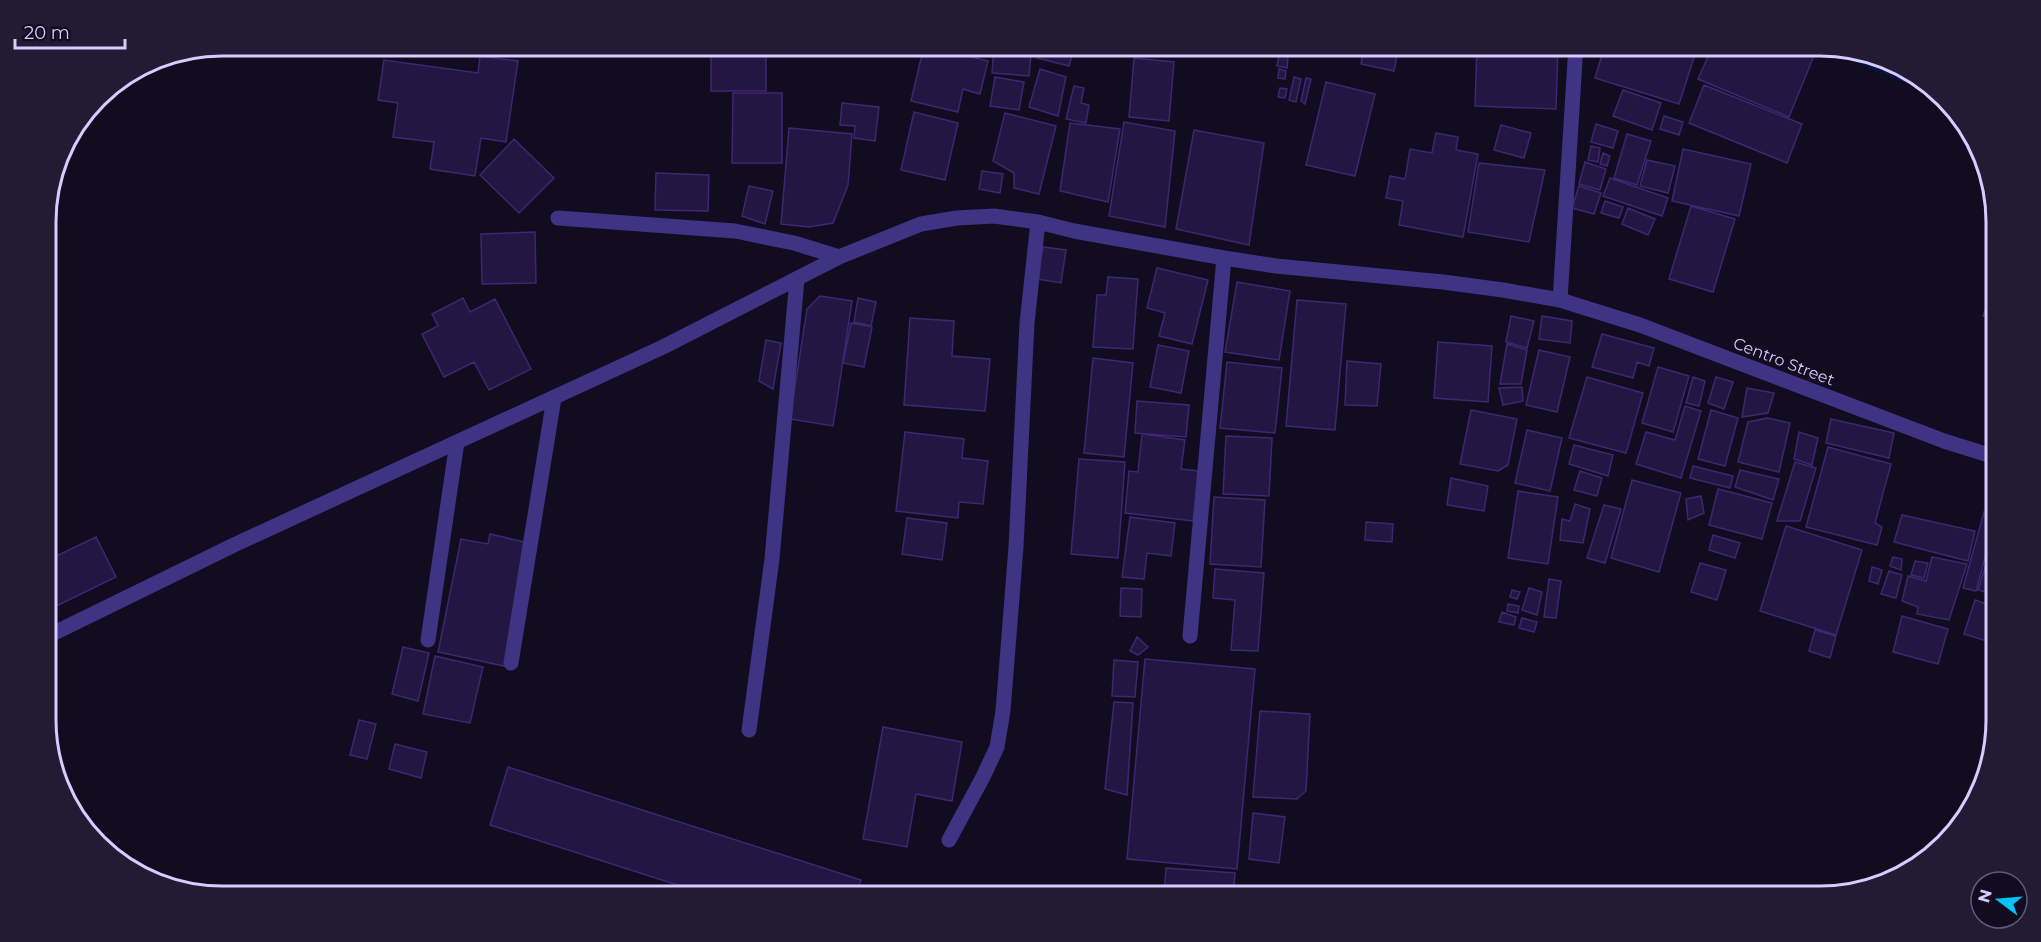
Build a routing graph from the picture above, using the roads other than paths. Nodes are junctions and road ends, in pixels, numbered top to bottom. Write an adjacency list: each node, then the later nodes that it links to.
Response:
1 (1575, 56): 7 (street)
2 (558, 218): 4 (street)
3 (1038, 222): 4 (street, Centro Street); 5 (street, Centro Street); 16 (street)
4 (839, 257): 6 (street, Centro Street)
5 (1224, 258): 7 (street, Centro Street); 12 (street)
6 (797, 279): 8 (street, Centro Street); 15 (street)
7 (1560, 300): 10 (street, Centro Street)
8 (554, 398): 9 (street, Centro Street); 14 (street)
9 (458, 442): 11 (street, Centro Street); 13 (street)
10 (1986, 454)
11 (56, 632)
12 (1190, 636)
13 (428, 640)
14 (511, 663)
15 (749, 730)
16 (949, 840)

